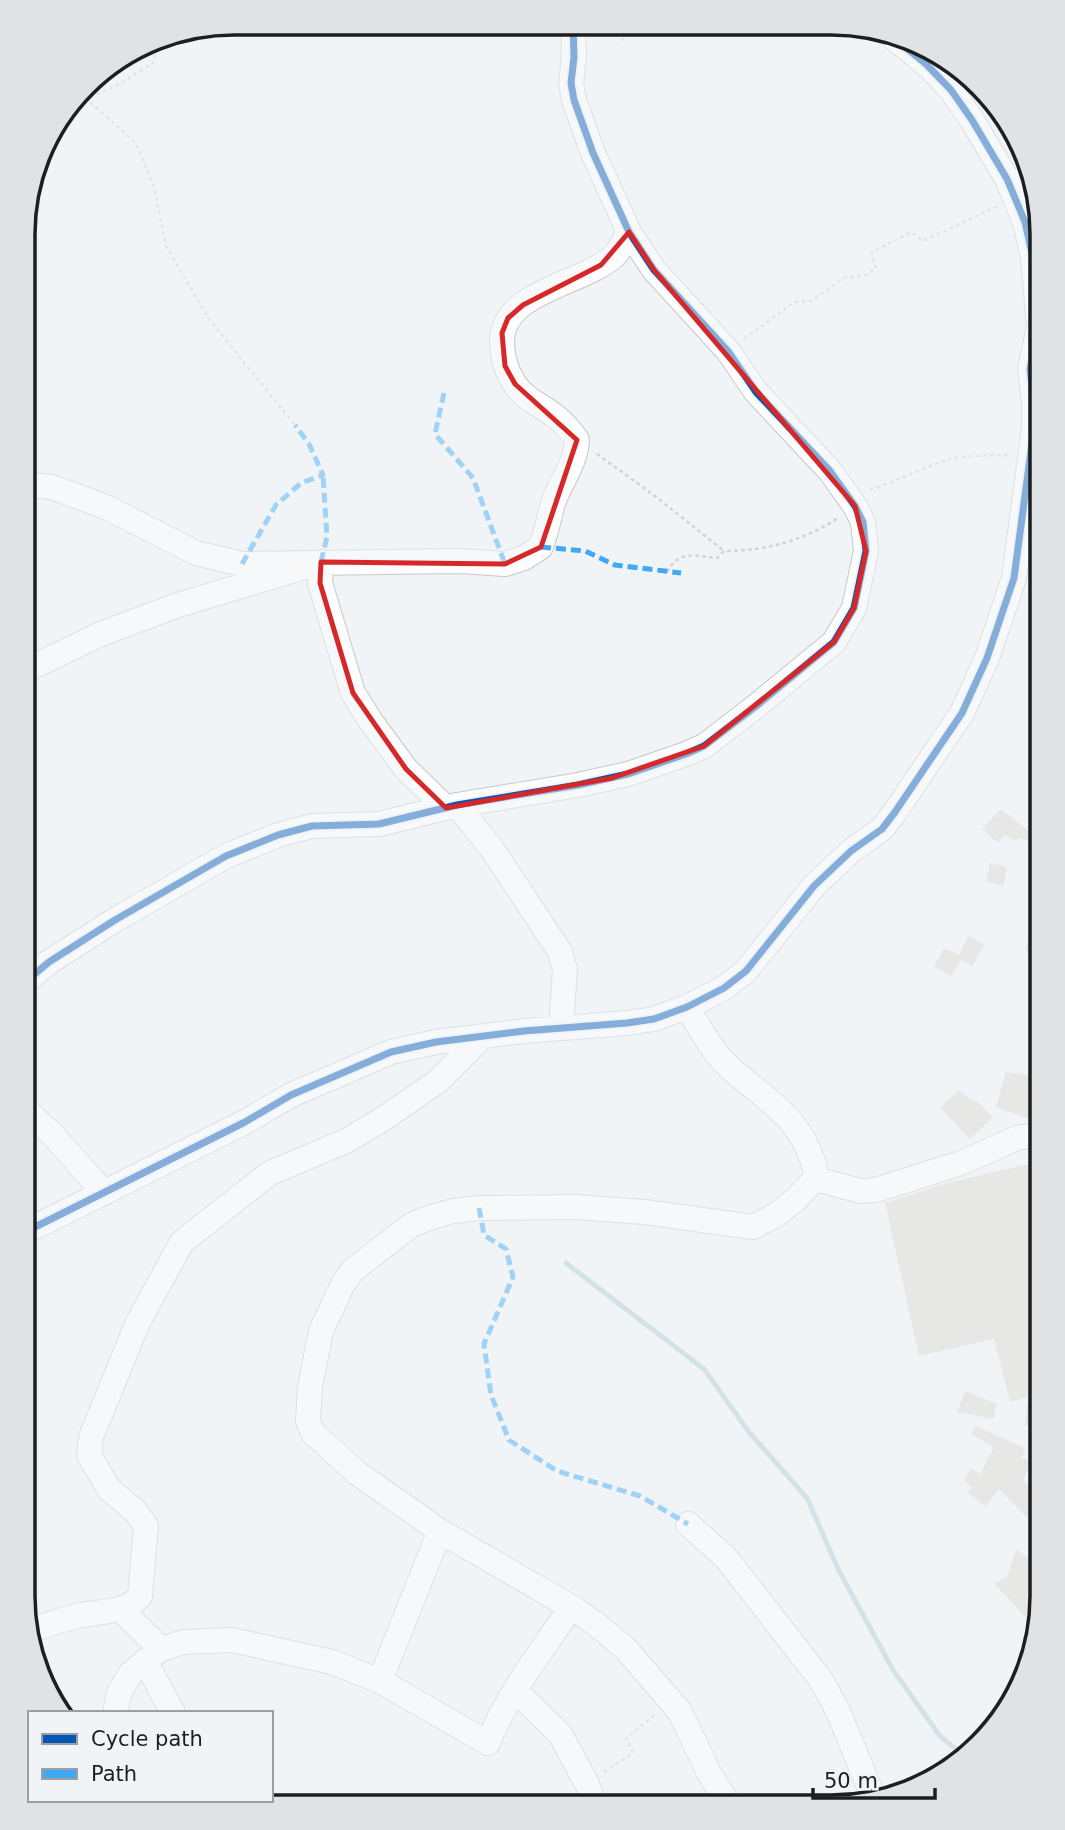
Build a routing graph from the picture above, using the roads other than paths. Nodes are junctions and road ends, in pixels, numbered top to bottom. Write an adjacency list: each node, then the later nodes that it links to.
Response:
1 (573, 35): 4 (street)
2 (910, 51): 3 (street)
3 (1019, 187): 5 (street)
4 (629, 232): 8 (street); 10 (street)
5 (1030, 243)
6 (1030, 456): 12 (street)
7 (35, 485): 8 (street)
8 (321, 562): 9 (street); 10 (street)
9 (35, 666)
10 (451, 806): 11 (street); 13 (street)
11 (35, 973)
12 (687, 1007): 13 (street); 17 (street)
13 (561, 1027): 14 (street)
14 (481, 1038): 18 (street); 23 (street)
15 (35, 1118): 18 (street)
16 (1030, 1136): 17 (street)
17 (815, 1179): 21 (street)
18 (104, 1193): 19 (street)
19 (35, 1227)
20 (688, 1524): 30 (street)
21 (440, 1531): 22 (street); 26 (street)
22 (571, 1607): 27 (street); 32 (street)
23 (120, 1609): 24 (street); 25 (street)
24 (38, 1628)
25 (153, 1655): 26 (street); 28 (street); 29 (street)
26 (380, 1681): 27 (street)
27 (515, 1690): 31 (street)
28 (115, 1711)
29 (172, 1711)
30 (871, 1791)
31 (592, 1795)
32 (723, 1795)

